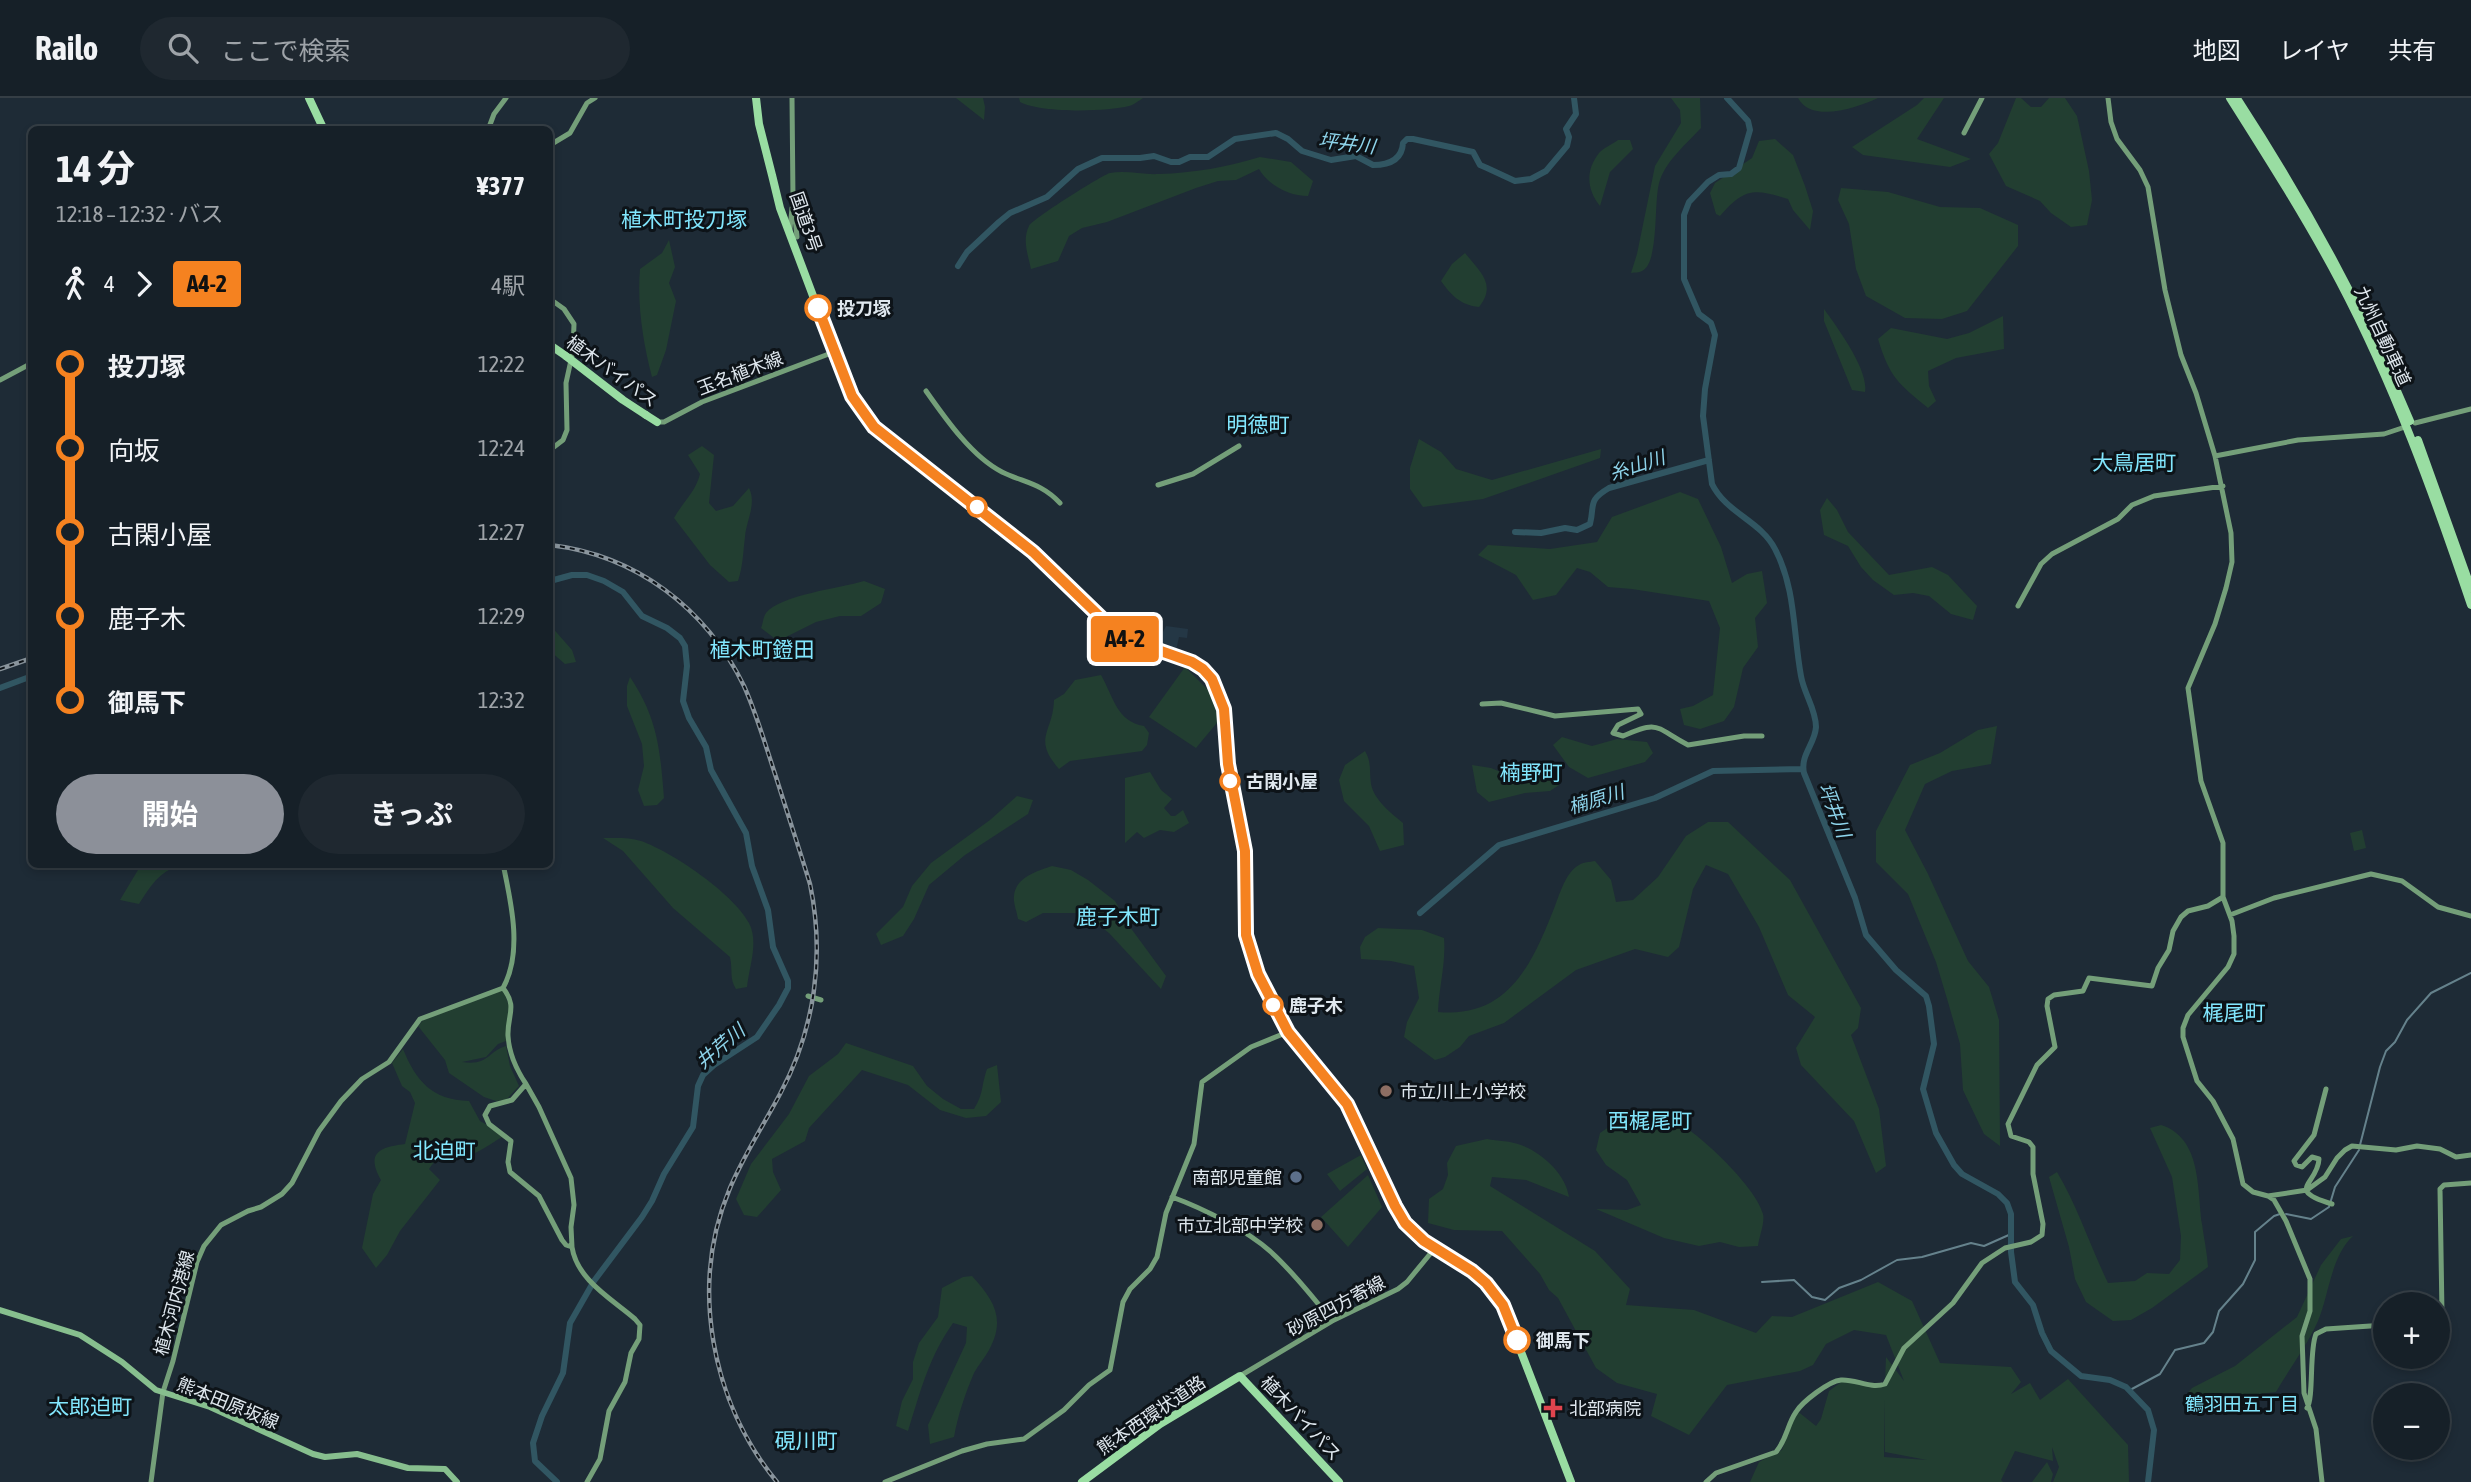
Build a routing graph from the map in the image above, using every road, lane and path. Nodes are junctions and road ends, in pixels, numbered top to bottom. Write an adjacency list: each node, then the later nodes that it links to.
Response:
1 (309, 98): 10 (highway)
2 (506, 98): 11 (street)
3 (595, 98): 13 (street)
4 (756, 98): 14 (highway, 国道3号)
5 (792, 98): 15 (street)
6 (1982, 98): 12 (street)
7 (2108, 98): 30 (street)
8 (2230, 98): 35 (highway, 九州自動車道)
9 (2236, 98): 34 (highway, 九州自動車道)
10 (322, 126)
11 (490, 126)
12 (1964, 133)
13 (553, 143)
14 (772, 175): 16 (highway, 国道3号); 17 (highway, 国道3号)
15 (793, 199): 16 (street); 17 (street)
16 (790, 221): 17 (highway, 国道3号)
17 (794, 235): 20 (highway, 国道3号)
18 (553, 301): 29 (street)
19 (553, 347): 25 (highway, 植木バイパス, bridge)
20 (834, 352): 25 (street, 玉名植木線); 46 (highway, 国道3号)
21 (28, 365): 22 (street)
22 (0, 380)
23 (926, 391): 33 (street)
24 (2471, 410): 26 (street)
25 (657, 422)
26 (2415, 423)
27 (2402, 428): 30 (street)
28 (1239, 446): 31 (street)
29 (553, 448)
30 (2216, 456): 32 (street)
31 (1158, 485)
32 (2222, 486): 36 (street); 40 (street)
33 (1060, 503)
34 (2471, 587)
35 (2471, 605)
36 (2018, 606)
37 (1482, 704): 38 (street)
38 (1762, 736)
39 (504, 868): 43 (street)
40 (2223, 897): 41 (street); 71 (street)
41 (2230, 915): 42 (street); 52 (street)
42 (2471, 916)
43 (503, 988): 47 (street); 62 (street, 植木河内港線)
44 (808, 996): 45 (street)
45 (821, 1000)
46 (1288, 1032): 53 (street); 56 (highway, 国道3号)
47 (526, 1084): 55 (street); 55 (street)
48 (2326, 1089): 51 (street)
49 (2471, 1155): 51 (street)
50 (2471, 1183): 57 (street)
51 (2307, 1190): 52 (street); 54 (street)
52 (2268, 1196): 63 (street)
53 (1172, 1197): 59 (street); 67 (street)
54 (2330, 1204)
55 (572, 1247): 66 (street)
56 (1435, 1248): 59 (street, 砂原四方寄線); 70 (highway, 国道3号)
57 (2442, 1292)
58 (0, 1310): 62 (main road, 熊本田原坂線)
59 (1332, 1321): 61 (street, 砂原四方寄線)
60 (2373, 1326): 63 (street)
61 (1240, 1376): 68 (highway, 熊本西環状道路); 69 (highway, 植木バイパス)
62 (163, 1392): 64 (street, 植木河内港線); 65 (main road, 熊本田原坂線)
63 (2307, 1408): 72 (street)
64 (151, 1482)
65 (457, 1482)
66 (587, 1482)
67 (885, 1482)
68 (1082, 1482)
69 (1339, 1482)
70 (1570, 1482)
71 (1706, 1482)
72 (2322, 1482)

